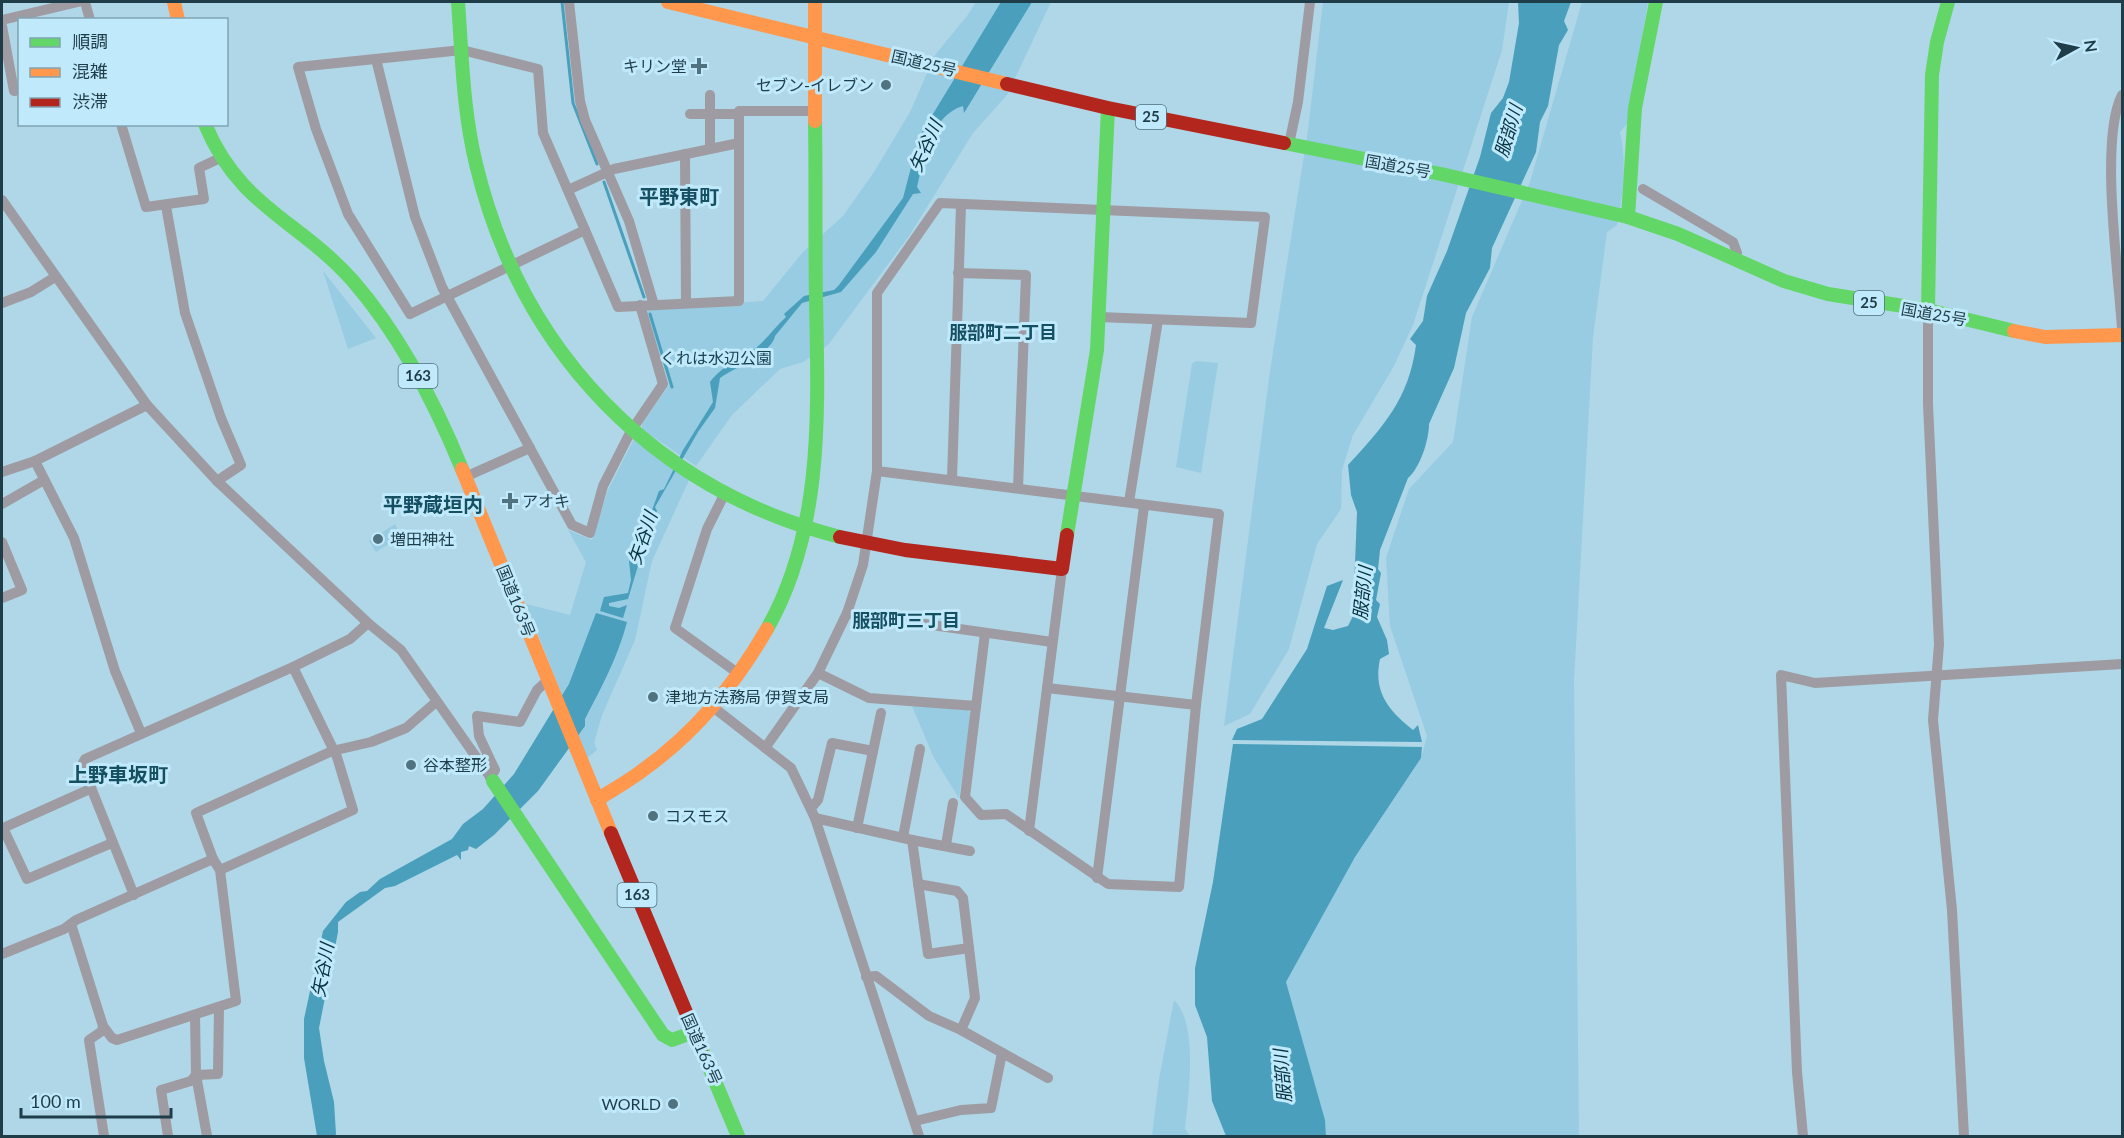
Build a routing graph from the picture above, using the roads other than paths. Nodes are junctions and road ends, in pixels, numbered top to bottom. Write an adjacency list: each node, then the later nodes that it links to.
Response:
1 (78, 2): 13 (street)
2 (85, 2): 11 (street)
3 (174, 2): 12 (main road)
4 (458, 2): 16 (main road)
5 (570, 2): 33 (street)
6 (668, 2): 15 (main road, 国道25号 / 25)
7 (815, 2): 15 (main road)
8 (1310, 2): 29 (street)
9 (1656, 2): 40 (main road)
10 (1948, 2): 51 (main road)
11 (89, 18)
12 (178, 18)
13 (2, 20)
14 (2, 26): 18 (street)
15 (815, 38): 21 (main road, 国道25号 / 25); 22 (main road)
16 (462, 50): 17 (street); 35 (street); 43 (main road)
17 (376, 59): 46 (street); 46 (street)
18 (18, 91)
19 (710, 95): 24 (street)
20 (2122, 95): 54 (street)
21 (1108, 108): 29 (main road, 国道25号 / 25); 39 (main road)
22 (815, 111): 25 (street); 72 (main road)
23 (690, 114): 24 (street)
24 (710, 114): 25 (street); 30 (street)
25 (739, 114): 28 (street)
26 (122, 126): 38 (street)
27 (206, 126): 32 (main road, 国道163号 / 163)
28 (739, 143): 30 (street); 48 (street)
29 (1292, 145): 40 (main road, 国道25号 / 25)
30 (710, 149): 31 (street)
31 (685, 154): 33 (street); 48 (street)
32 (218, 159): 38 (street); 62 (main road, 国道163号 / 163)
33 (607, 171): 35 (street); 50 (street)
34 (1643, 189): 42 (street)
35 (568, 190): 41 (street)
36 (2, 200): 45 (street)
37 (961, 205): 39 (street); 44 (street); 60 (street)
38 (166, 206): 65 (street)
39 (1102, 210): 52 (main road); 53 (street)
40 (1628, 217): 42 (main road, 国道25号 / 25)
41 (585, 230): 43 (street); 49 (street)
42 (1735, 260): 51 (main road, 国道25号 / 25)
43 (509, 267): 46 (street); 57 (main road)
44 (958, 273): 63 (street); 66 (street)
45 (55, 277): 47 (street); 56 (street)
46 (447, 296): 58 (street)
47 (2, 303)
48 (686, 303): 50 (street)
49 (640, 305): 50 (street); 57 (street)
50 (654, 305)
51 (1928, 310): 55 (main road, 国道25号 / 25); 85 (street)
52 (1099, 317): 53 (street); 68 (main road)
53 (1158, 320): 69 (street)
54 (2122, 329)
55 (2122, 334)
56 (147, 405): 59 (street); 65 (street)
57 (634, 434): 58 (street); 67 (main road)
58 (530, 448): 62 (street)
59 (35, 461): 61 (street); 64 (street)
60 (877, 471): 63 (street); 74 (street)
61 (2, 472)
62 (465, 477): 86 (main road, 国道163号 / 163)
63 (951, 479): 66 (street)
64 (44, 480): 70 (street); 94 (street)
65 (217, 481): 78 (street)
66 (1018, 488): 68 (street)
67 (724, 495): 72 (main road); 84 (street)
68 (1073, 497): 69 (street); 75 (main road)
69 (1129, 502): 71 (street)
70 (2, 504)
71 (1144, 506): 88 (street); 90 (street)
72 (805, 528): 74 (main road); 84 (main road)
73 (2, 542): 76 (street)
74 (867, 543): 75 (main road); 77 (street)
75 (1062, 569): 80 (street)
76 (2, 598)
77 (847, 613): 79 (street); 83 (street)
78 (368, 623): 82 (street); 89 (street)
79 (985, 633): 80 (street); 91 (street)
80 (1052, 642): 87 (street)
81 (2122, 664): 85 (street)
82 (293, 667): 94 (street); 97 (street)
83 (818, 673): 91 (street); 95 (street)
84 (739, 674): 92 (main road)
85 (1935, 675): 133 (street); 134 (street)
86 (549, 682): 99 (street); 101 (main road, 国道163号 / 163)
87 (1047, 687): 88 (street); 105 (street)
88 (1120, 698): 90 (street); 112 (street)
89 (436, 702): 97 (street); 99 (street)
90 (1196, 705): 112 (street)
91 (976, 706): 105 (street)
92 (713, 707): 95 (street); 101 (main road)
93 (881, 714): 98 (street)
94 (141, 733): 100 (street)
95 (765, 748): 103 (street)
96 (920, 748): 106 (street)
97 (332, 751): 110 (street); 111 (street)
98 (873, 752): 103 (street); 104 (street)
99 (492, 780): 123 (main road)
100 (90, 789): 107 (street); 107 (street)
101 (597, 800): 123 (main road, 国道163号 / 163)
102 (953, 803): 108 (street)
103 (813, 813): 104 (street); 118 (street)
104 (857, 828): 106 (street)
105 (1029, 831): 112 (street)
106 (908, 838): 108 (street); 113 (street)
107 (112, 843): 114 (street)
108 (946, 845): 109 (street)
109 (970, 851)
110 (213, 859): 111 (street); 114 (street)
111 (220, 870): 119 (street)
112 (1097, 878)
113 (918, 884): 116 (street); 116 (street)
114 (134, 895): 115 (street)
115 (70, 924): 117 (street); 121 (street)
116 (969, 948): 122 (street)
117 (2, 954)
118 (866, 977): 122 (street); 127 (street)
119 (219, 1007): 120 (street); 125 (street)
120 (195, 1015): 121 (street); 125 (street)
121 (104, 1026): 128 (street)
122 (961, 1030): 124 (street)
123 (694, 1032): 131 (main road, 国道163号 / 163)
124 (1002, 1053): 126 (street); 127 (street)
125 (196, 1075): 129 (street); 130 (street)
126 (1048, 1078)
127 (915, 1121): 132 (street)
128 (104, 1137)
129 (168, 1137)
130 (207, 1137)
131 (738, 1137)
132 (919, 1137)
133 (1803, 1137)
134 (1964, 1137)

